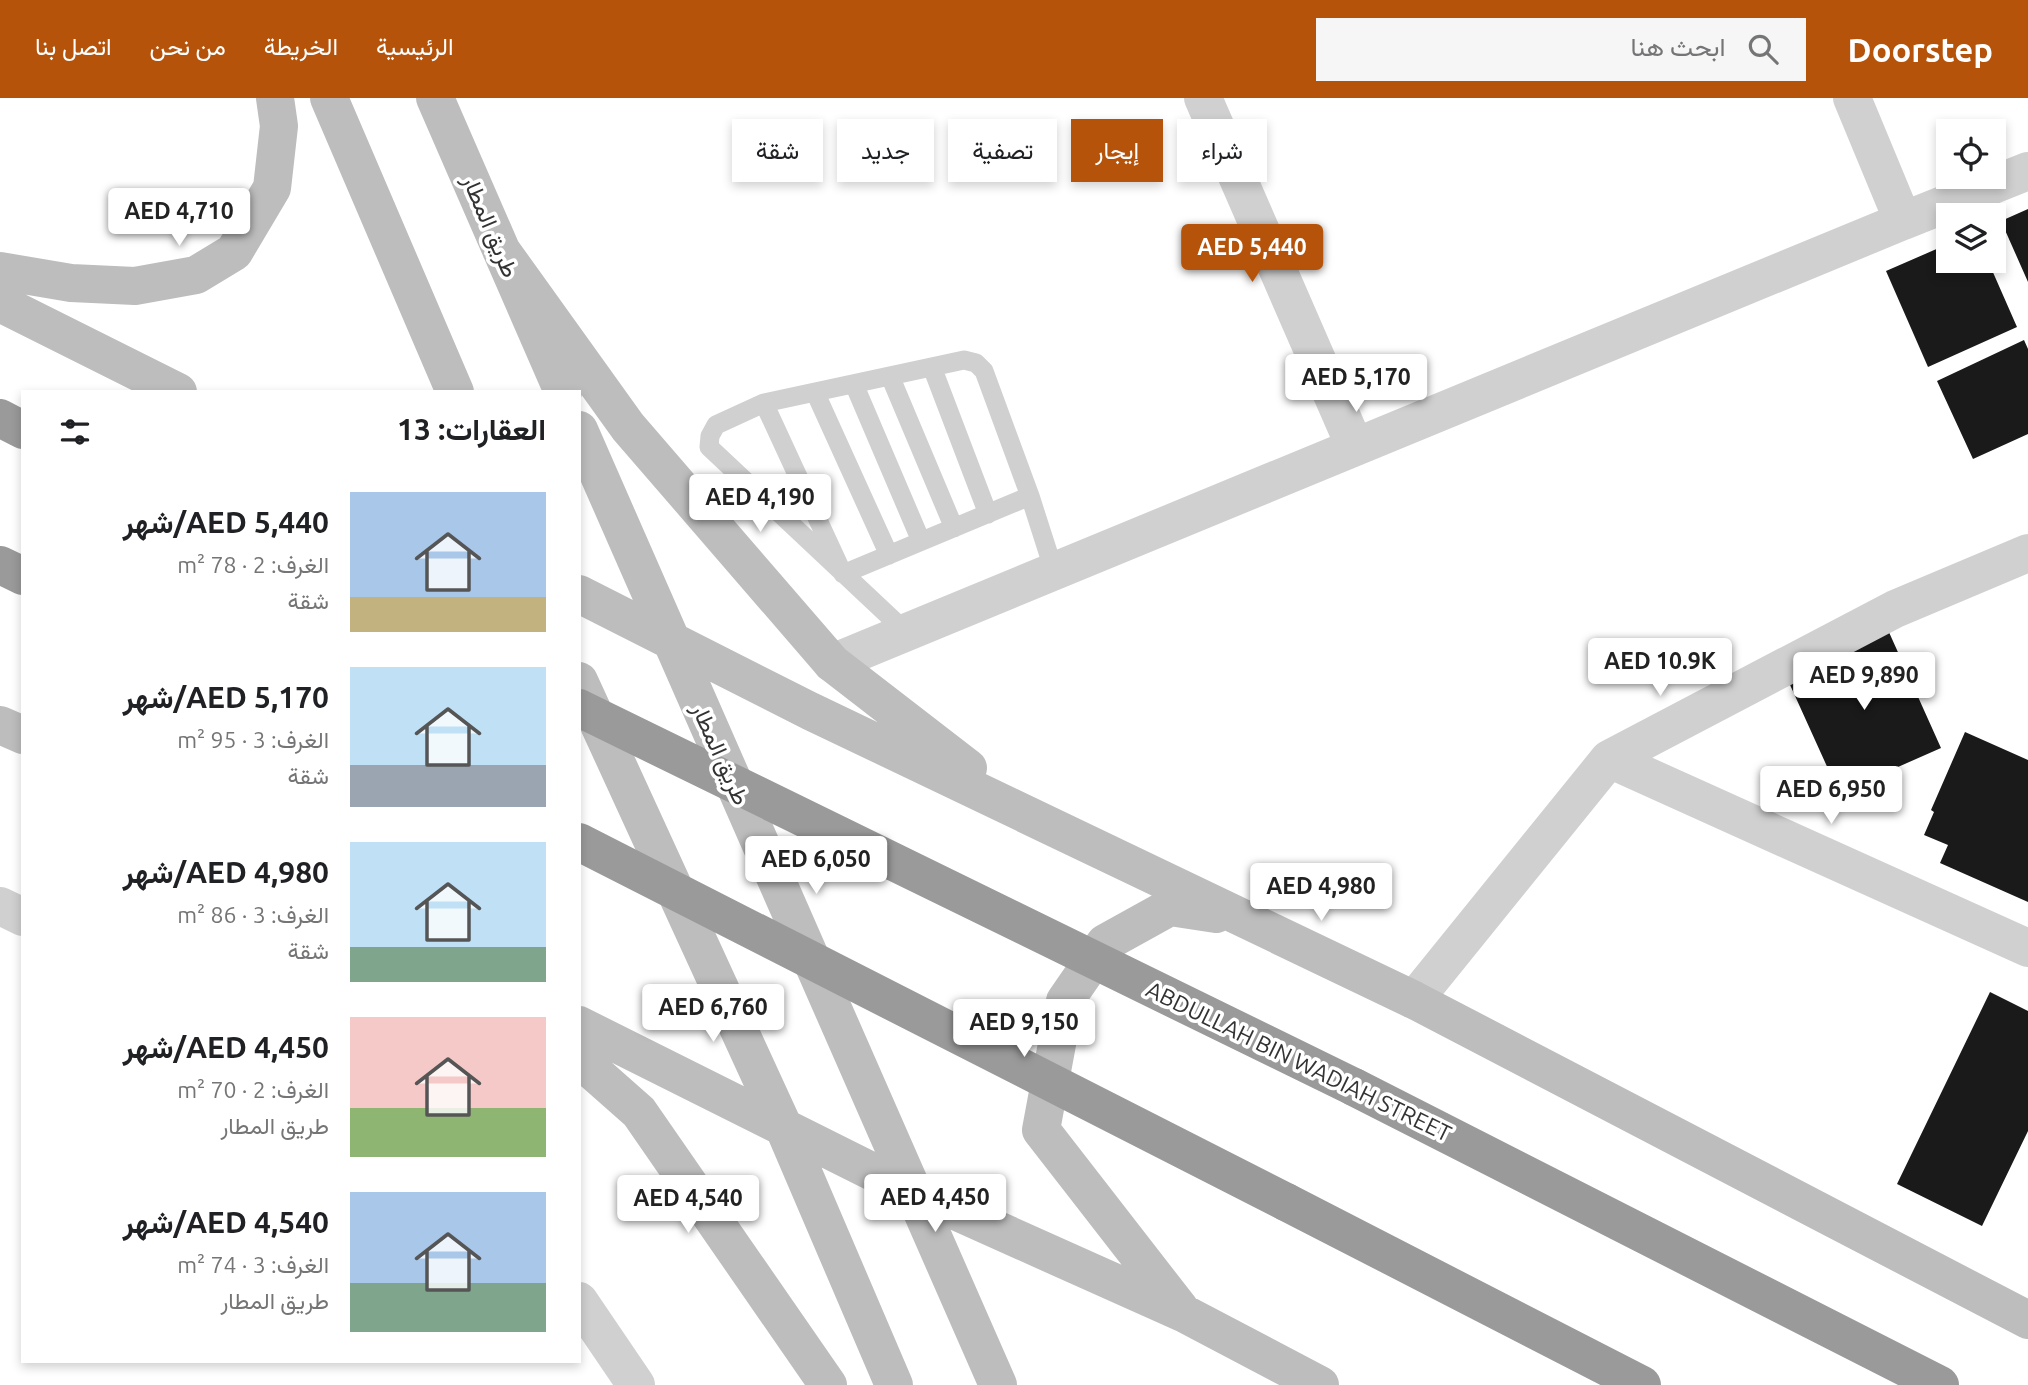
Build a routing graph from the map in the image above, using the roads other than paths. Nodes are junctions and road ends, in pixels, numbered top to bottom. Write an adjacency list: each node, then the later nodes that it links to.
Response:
1 (275, 98): 9 (main road)
2 (329, 98): 15 (main road)
3 (435, 98): 8 (main road, طريق المطار)
4 (1203, 98): 22 (street)
5 (1852, 98): 7 (street)
6 (2028, 171): 7 (street)
7 (1903, 221): 22 (street)
8 (501, 250): 16 (main road, طريق المطار); 36 (main road)
9 (0, 271)
10 (0, 303): 14 (main road)
11 (932, 367): 12 (lane); 23 (lane); 24 (lane)
12 (890, 376): 13 (lane); 25 (lane)
13 (854, 384): 17 (lane); 26 (lane)
14 (174, 390)
15 (454, 390)
16 (562, 390)
17 (815, 392): 18 (lane); 28 (lane)
18 (764, 403): 31 (lane); 31 (lane)
19 (0, 418): 20 (highway)
20 (21, 429)
21 (581, 435): 35 (main road, طريق المطار)
22 (1355, 447): 30 (street)
23 (1030, 496): 24 (lane); 30 (lane)
24 (988, 514): 25 (lane)
25 (954, 528): 26 (lane)
26 (921, 541): 28 (lane)
27 (2028, 553): 41 (street)
28 (889, 555): 31 (lane)
29 (0, 565): 32 (highway)
30 (1054, 571): 34 (street)
31 (843, 574): 34 (lane)
32 (21, 575)
33 (581, 595): 35 (main road)
34 (905, 632): 36 (street)
35 (671, 642): 42 (main road); 52 (main road, طريق المطار)
36 (832, 663): 42 (main road)
37 (581, 685): 51 (main road)
38 (581, 709): 62 (highway, ABDULLAH BIN WADIAH STREET, bridge)
39 (0, 725): 40 (main road)
40 (21, 734)
41 (1609, 759): 47 (street); 48 (street)
42 (1025, 813): 46 (main road)
43 (581, 843): 61 (highway, bridge)
44 (0, 906): 45 (street)
45 (21, 916)
46 (1239, 917): 48 (main road); 54 (main road)
47 (2028, 948)
48 (1414, 999): 55 (main road)
49 (581, 1027): 51 (main road)
50 (581, 1061): 57 (main road)
51 (784, 1128): 52 (main road); 58 (main road)
52 (915, 1193): 54 (main road); 59 (main road, طريق المطار)
53 (581, 1304): 56 (street)
54 (1185, 1314): 60 (main road)
55 (2028, 1320)
56 (636, 1385)
57 (828, 1385)
58 (894, 1385)
59 (998, 1385)
60 (1320, 1385)
61 (1642, 1385)
62 (1940, 1385)

